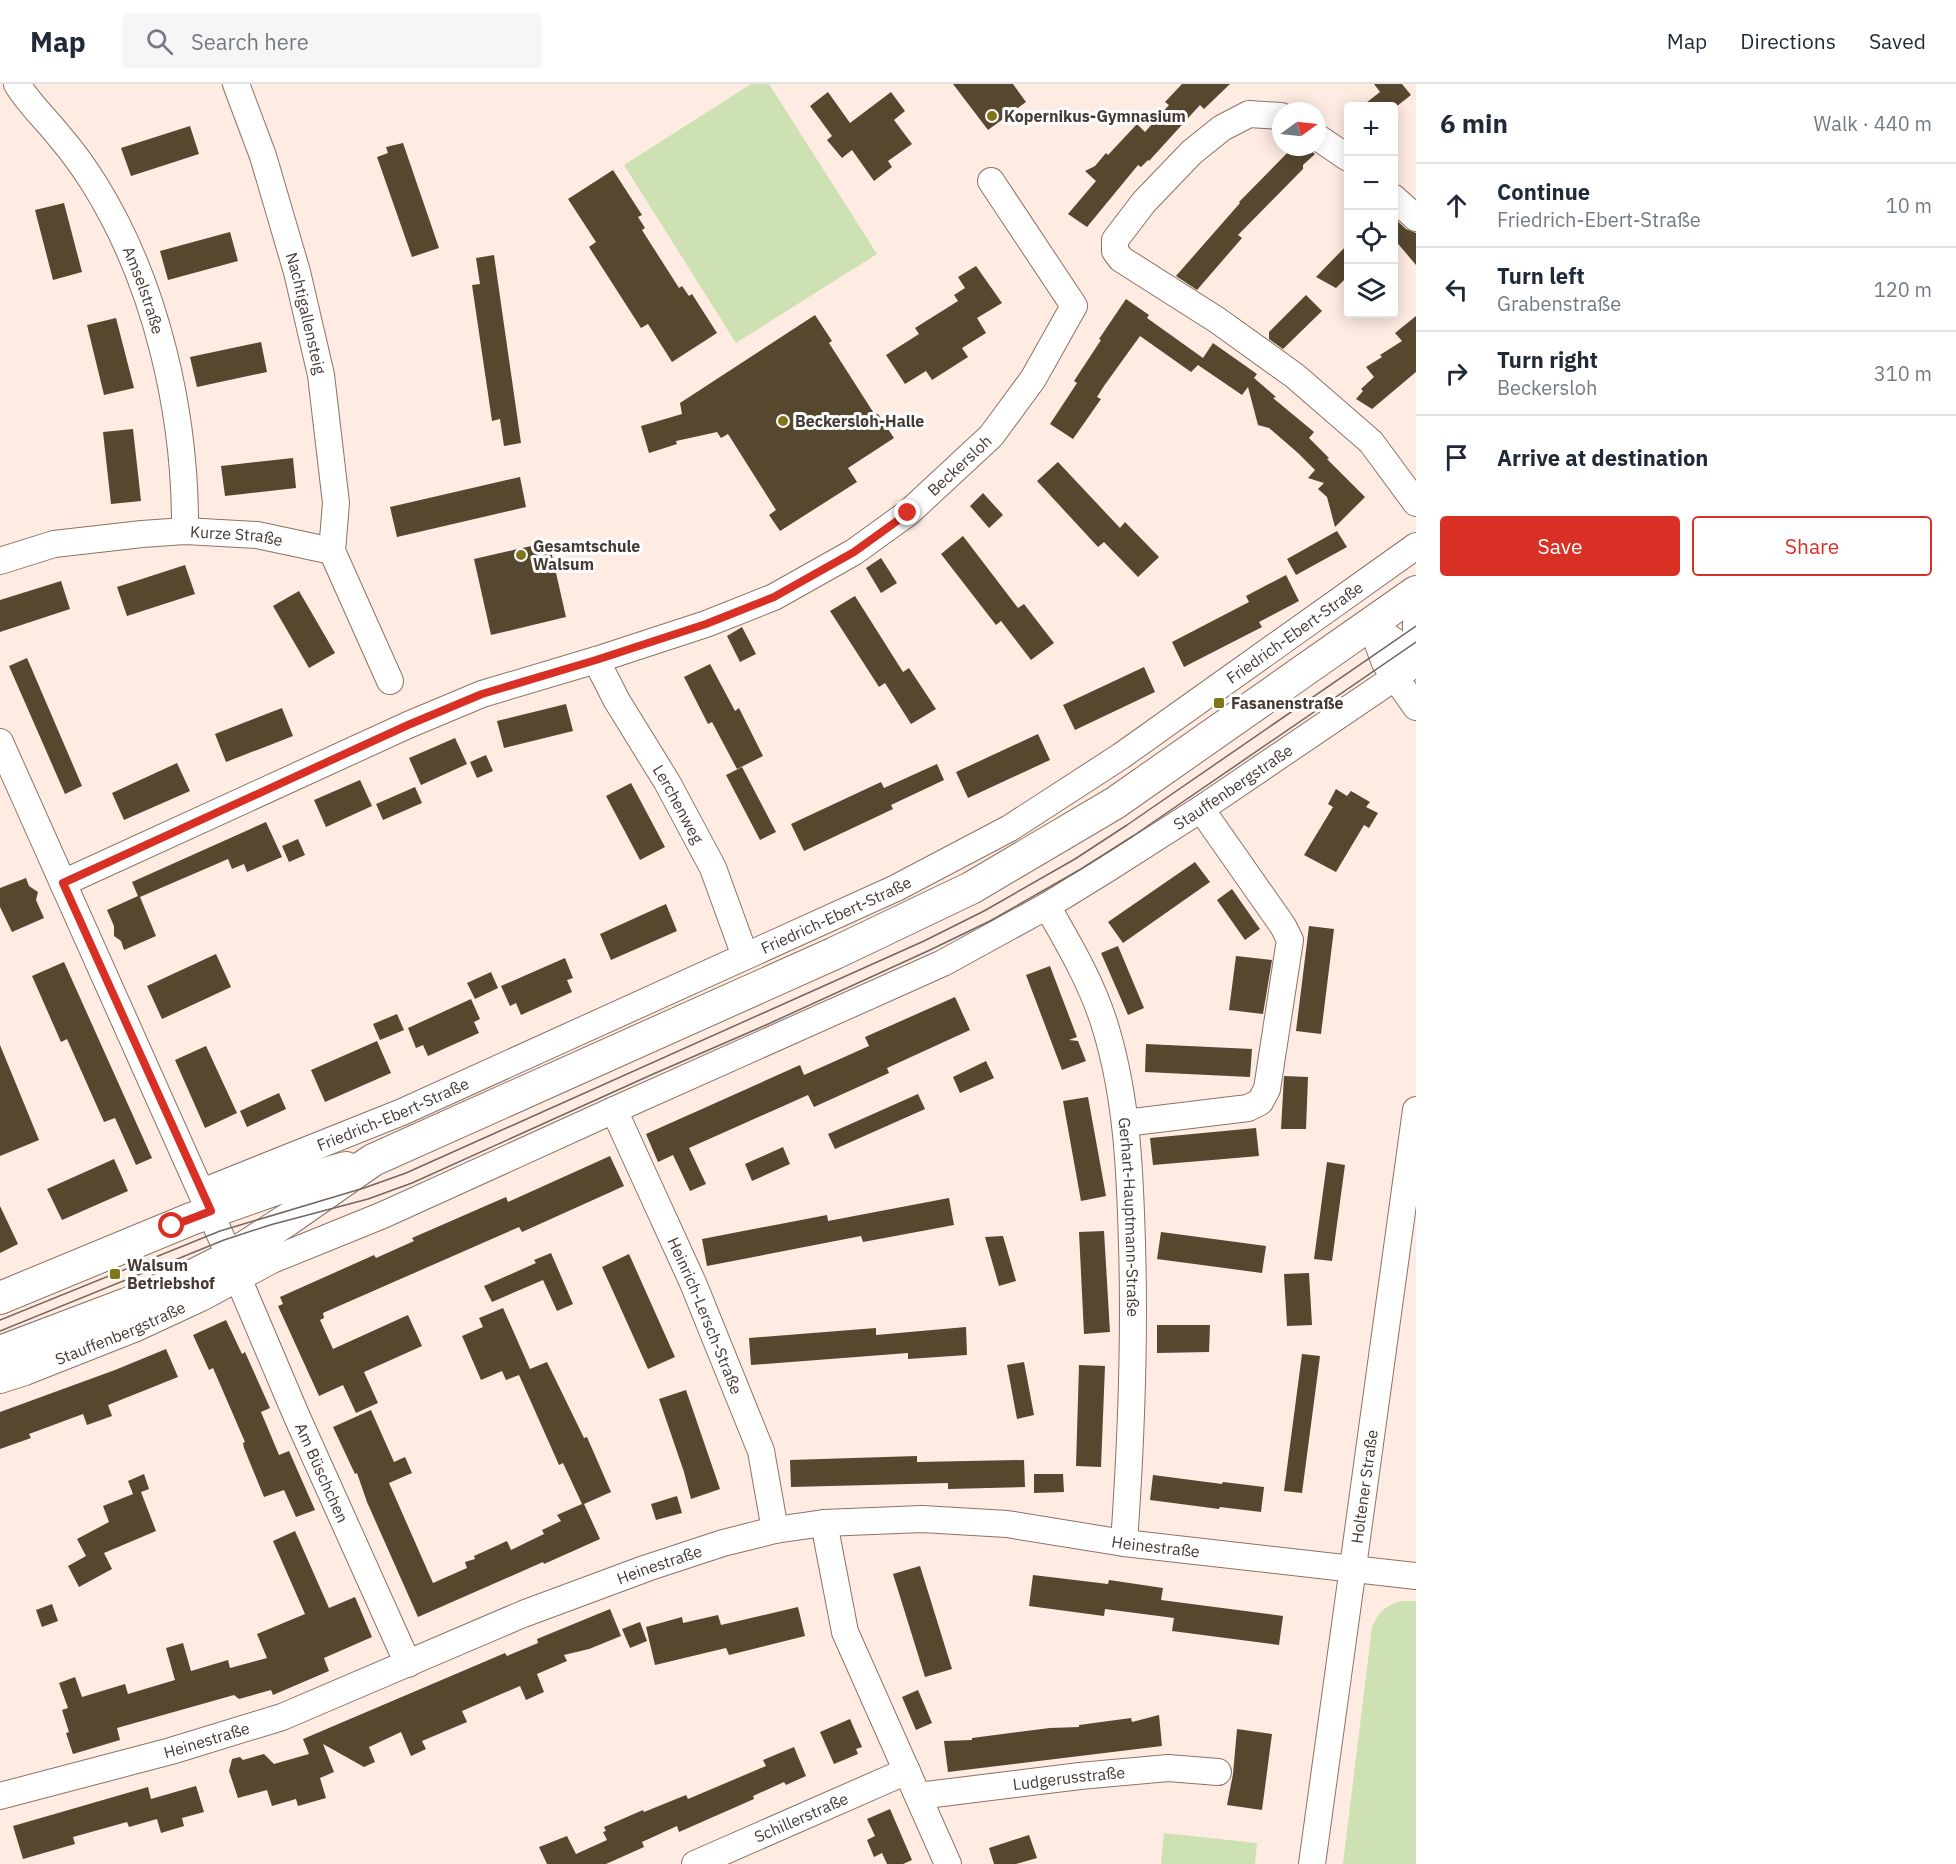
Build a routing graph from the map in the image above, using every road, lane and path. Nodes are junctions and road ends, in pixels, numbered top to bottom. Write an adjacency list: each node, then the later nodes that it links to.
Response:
1 (17, 84): 10 (street, Amselstraße)
2 (236, 84): 12 (street, Nachtigallensteig)
3 (1272, 115): 9 (street)
4 (1326, 143): 5 (street)
5 (1344, 156)
6 (991, 181): 19 (street, Beckersloh)
7 (1398, 202): 8 (street)
8 (1416, 218)
9 (1416, 503)
10 (185, 531): 12 (street, Kurze Straße); 13 (street, Kurze Straße)
11 (1416, 546): 27 (street, Friedrich-Ebert-Straße)
12 (332, 551): 21 (street)
13 (0, 561)
14 (1416, 592): 16 (main road, Friedrich-Ebert-Straße)
15 (1416, 623): 18 (street)
16 (1371, 624): 17 (main road, Friedrich-Ebert-Straße); 20 (street)
17 (1344, 643): 20 (street); 31 (main road, Friedrich-Ebert-Straße)
18 (1416, 652)
19 (596, 660): 25 (street, Beckersloh); 27 (street, Lerchenweg)
20 (1403, 666): 22 (street); 24 (street, Stauffenbergstraße)
21 (390, 681)
22 (1416, 707)
23 (0, 742): 25 (street, Am Büschchen)
24 (1201, 809): 26 (street, Stauffenbergstraße); 30 (street)
25 (63, 883): 32 (street, Am Büschchen)
26 (1047, 906): 28 (street, Stauffenbergstraße); 30 (street, Gerhart-Hauptmann-Straße)
27 (745, 956): 32 (street, Friedrich-Ebert-Straße)
28 (614, 1110): 33 (street, Stauffenbergstraße); 38 (street, Heinrich-Lersch-Straße)
29 (1416, 1110): 40 (street, Holtener Straße)
30 (1125, 1123): 39 (street, Gerhart-Hauptmann-Straße)
31 (373, 1160): 32 (main road, Friedrich-Ebert-Straße); 33 (main road, Friedrich-Ebert-Straße)
32 (206, 1201): 33 (street, Am Büschchen); 34 (main road, Friedrich-Ebert-Straße)
33 (234, 1268): 35 (main road, Friedrich-Ebert-Straße); 36 (street, Stauffenbergstraße); 42 (street, Am Büschchen)
34 (0, 1298)
35 (0, 1352)
36 (0, 1380)
37 (824, 1523): 38 (street, Heinestraße); 39 (street, Heinestraße); 43 (street)
38 (775, 1530): 42 (street, Heinestraße)
39 (1124, 1543): 40 (street, Heinestraße)
40 (1352, 1568): 41 (street, Heinestraße); 49 (street, Holtener Straße)
41 (1416, 1576)
42 (408, 1664): 45 (street, Heinestraße)
43 (907, 1771): 46 (street); 47 (street, Schillerstraße)
44 (1218, 1772): 46 (street, Ludgerusstraße)
45 (0, 1796)
46 (918, 1796): 48 (street)
47 (695, 1864)
48 (948, 1864)
49 (1312, 1864)

